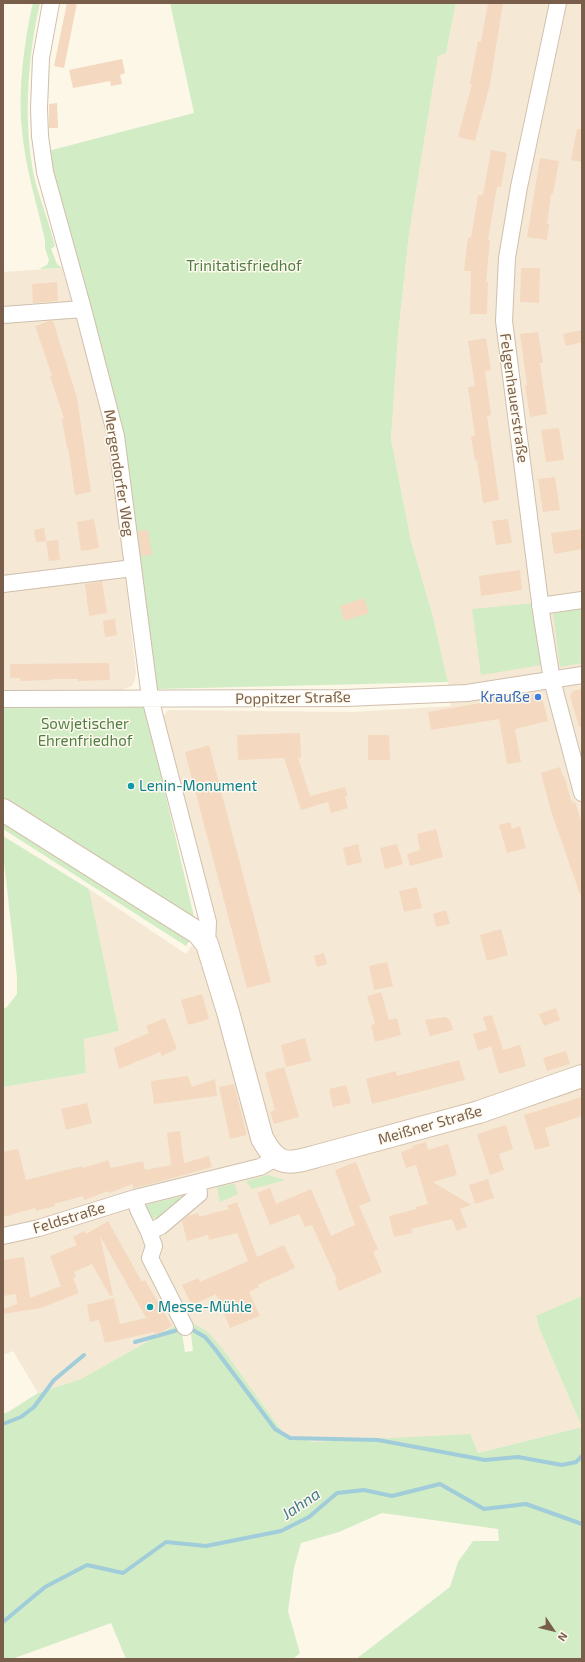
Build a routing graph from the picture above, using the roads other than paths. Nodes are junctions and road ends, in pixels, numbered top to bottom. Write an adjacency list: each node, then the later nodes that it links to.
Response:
1 (51, 3): 3 (street, Mergendorfer Weg)
2 (558, 3): 8 (street, Felgenhauerstraße)
3 (83, 309): 4 (street); 5 (street, Mergendorfer Weg)
4 (3, 316)
5 (133, 568): 6 (street); 11 (street, Mergendorfer Weg)
6 (3, 584)
7 (582, 600): 8 (street)
8 (540, 606): 10 (street, Felgenhauerstraße)
9 (582, 675): 10 (street, Poppitzer Straße)
10 (552, 680): 11 (street, Poppitzer Straße); 13 (street, Felgenhauerstraße)
11 (150, 698): 12 (street, Poppitzer Straße); 15 (street, Mergendorfer Weg)
12 (3, 699)
13 (582, 793)
14 (3, 810): 15 (main road)
15 (208, 944): 17 (main road)
16 (582, 1076): 17 (main road, Meißner Straße)
17 (276, 1158): 18 (street, Feldstraße)
18 (198, 1183): 19 (street, Feldstraße); 20 (street)
19 (135, 1198): 20 (street); 21 (street, Feldstraße)
20 (149, 1232): 22 (street)
21 (3, 1236)
22 (185, 1327)

